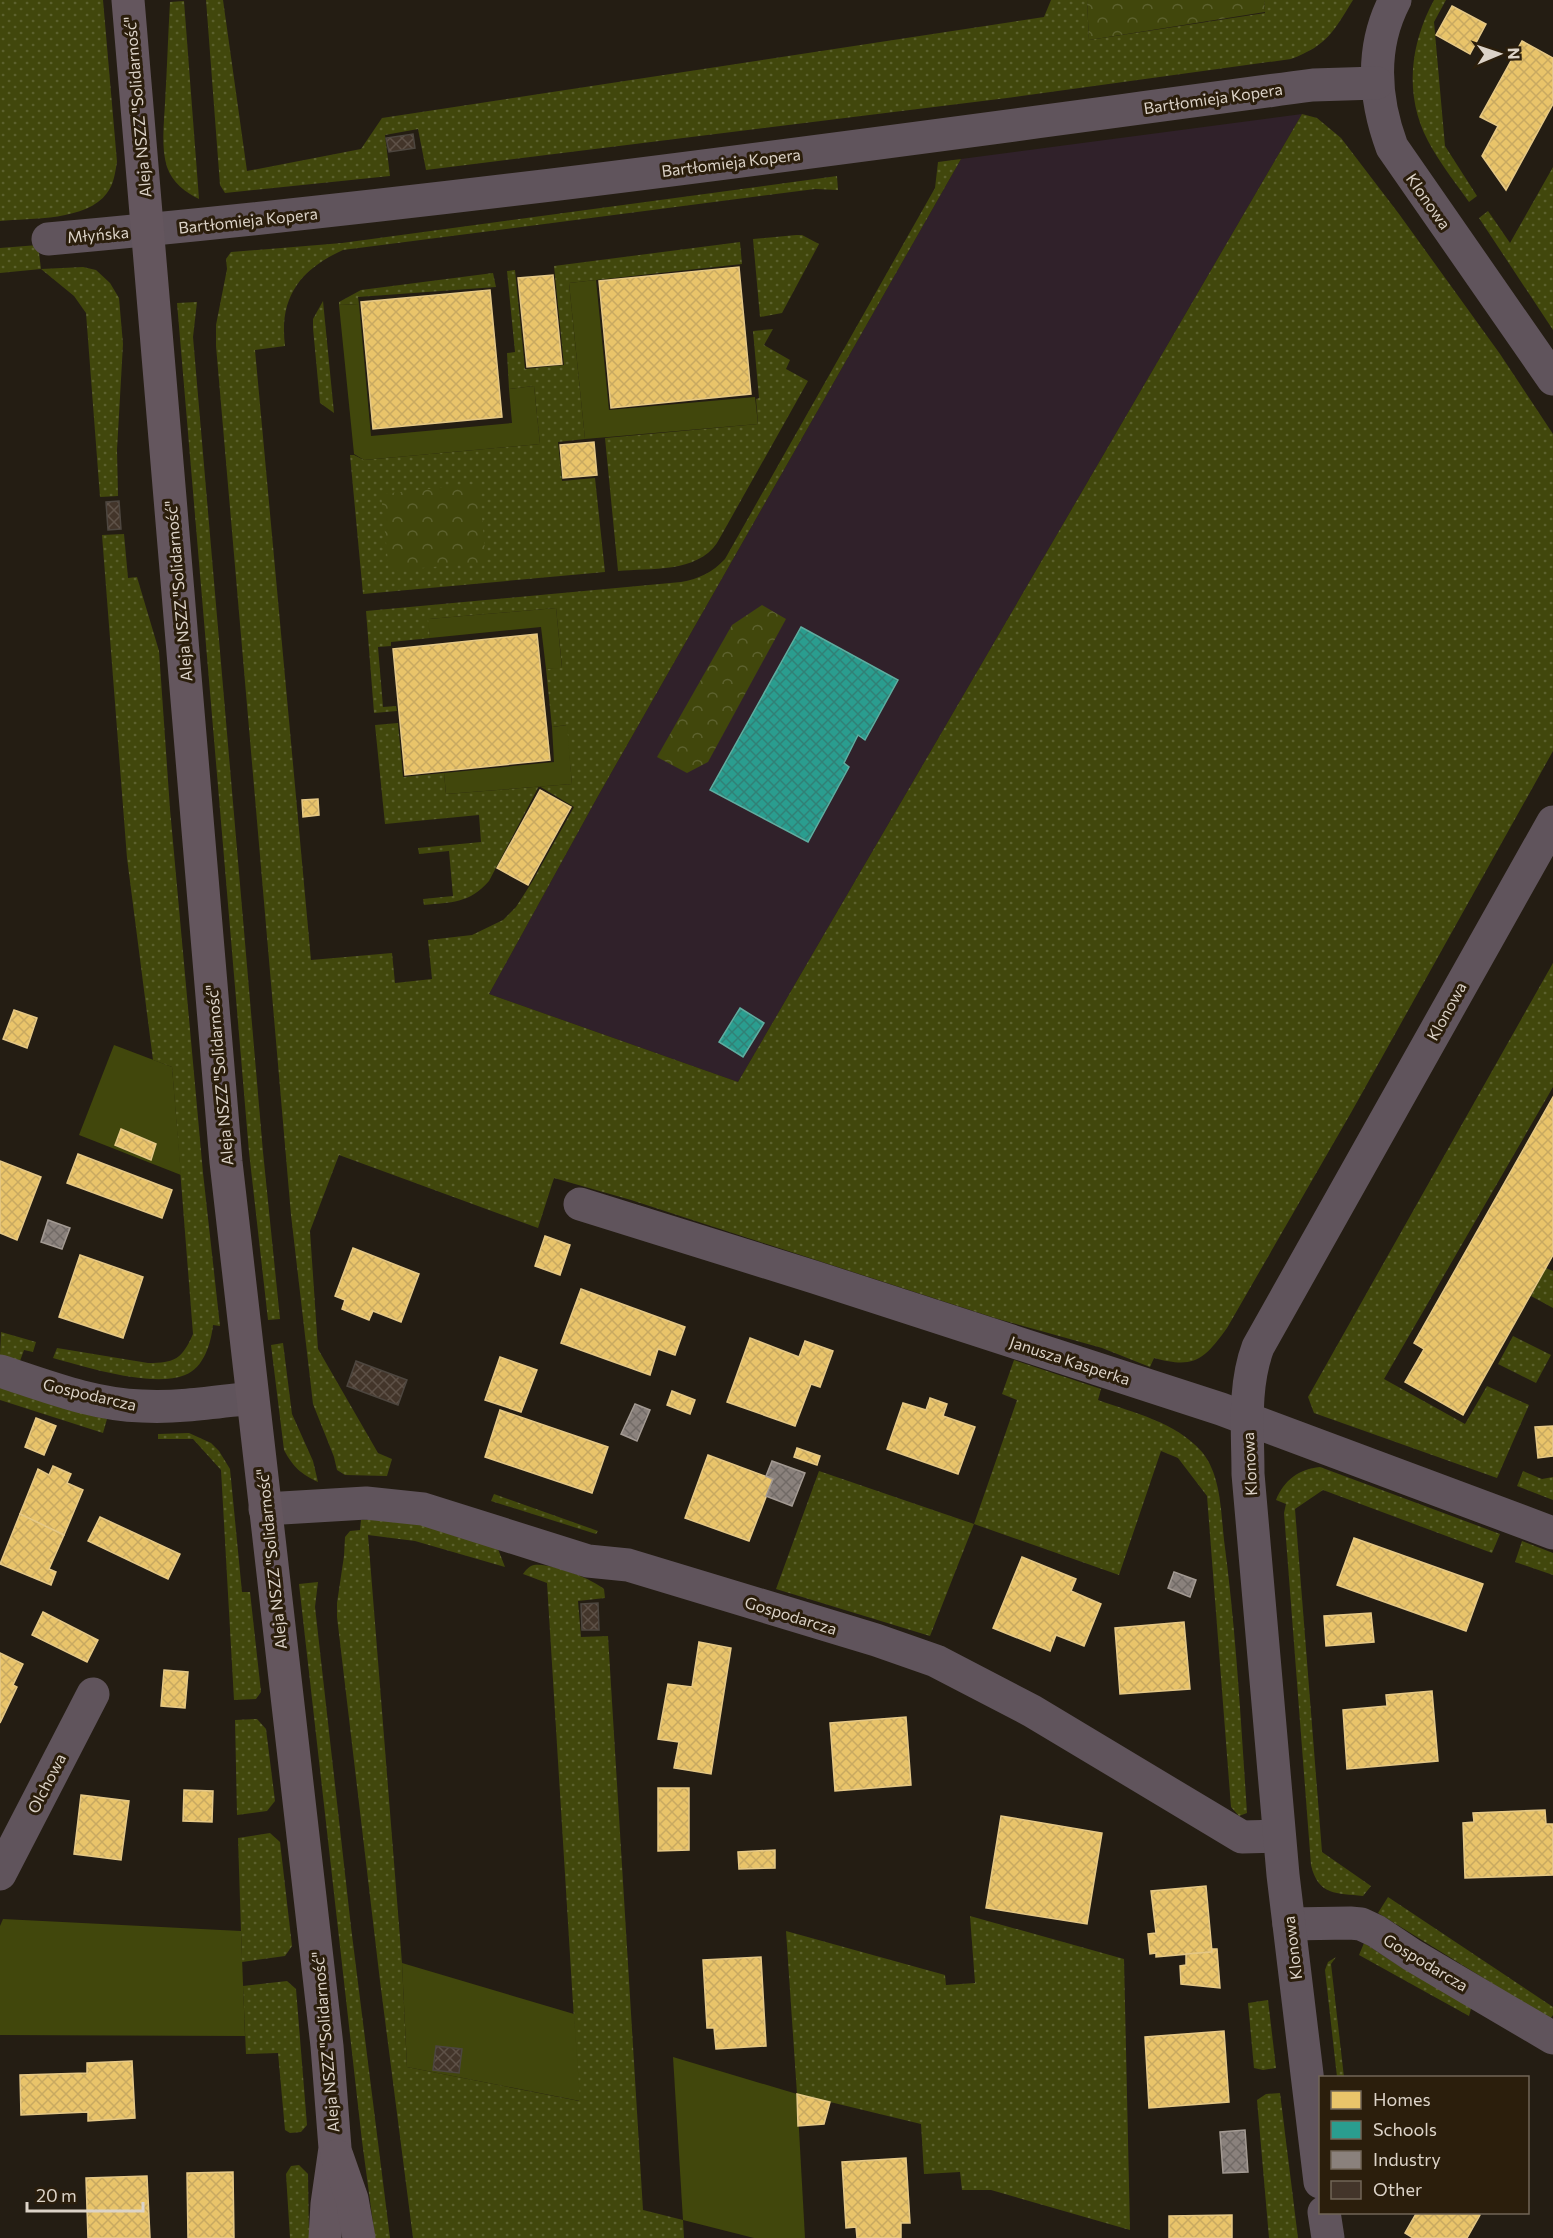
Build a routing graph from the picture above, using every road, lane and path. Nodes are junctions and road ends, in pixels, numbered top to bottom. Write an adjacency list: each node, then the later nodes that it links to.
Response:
1 (128, 0): 4 (street, Aleja NSZZ "Solidarność")
2 (1395, 0): 3 (street, Klonowa)
3 (1377, 83): 4 (street, Bartłomieja Kopera); 6 (street, Klonowa)
4 (148, 230): 5 (street, Młyńska); 10 (street, Aleja NSZZ "Solidarność")
5 (48, 238)
6 (1553, 379)
7 (1553, 822): 11 (street, Klonowa)
8 (580, 1204): 11 (street, Janusza Kasperka)
9 (0, 1371): 10 (street, Gospodarcza)
10 (252, 1398): 12 (street, Aleja NSZZ "Solidarność")
11 (1247, 1420): 13 (street, Janusza Kasperka); 15 (street, Klonowa)
12 (265, 1509): 15 (street, Gospodarcza); 19 (street, Aleja NSZZ "Solidarność")
13 (1553, 1533)
14 (93, 1694): 16 (street, Olchowa)
15 (1279, 1836): 17 (street, Klonowa)
16 (0, 1874)
17 (1289, 1924): 18 (street, Gospodarcza); 20 (street, Klonowa)
18 (1553, 2038)
19 (335, 2148): 22 (street, Aleja NSZZ "Solidarność"); 23 (street, Aleja NSZZ "Solidarność")
20 (1319, 2174)
21 (1324, 2214): 24 (street)
22 (325, 2238)
23 (359, 2238)
24 (1328, 2238)

